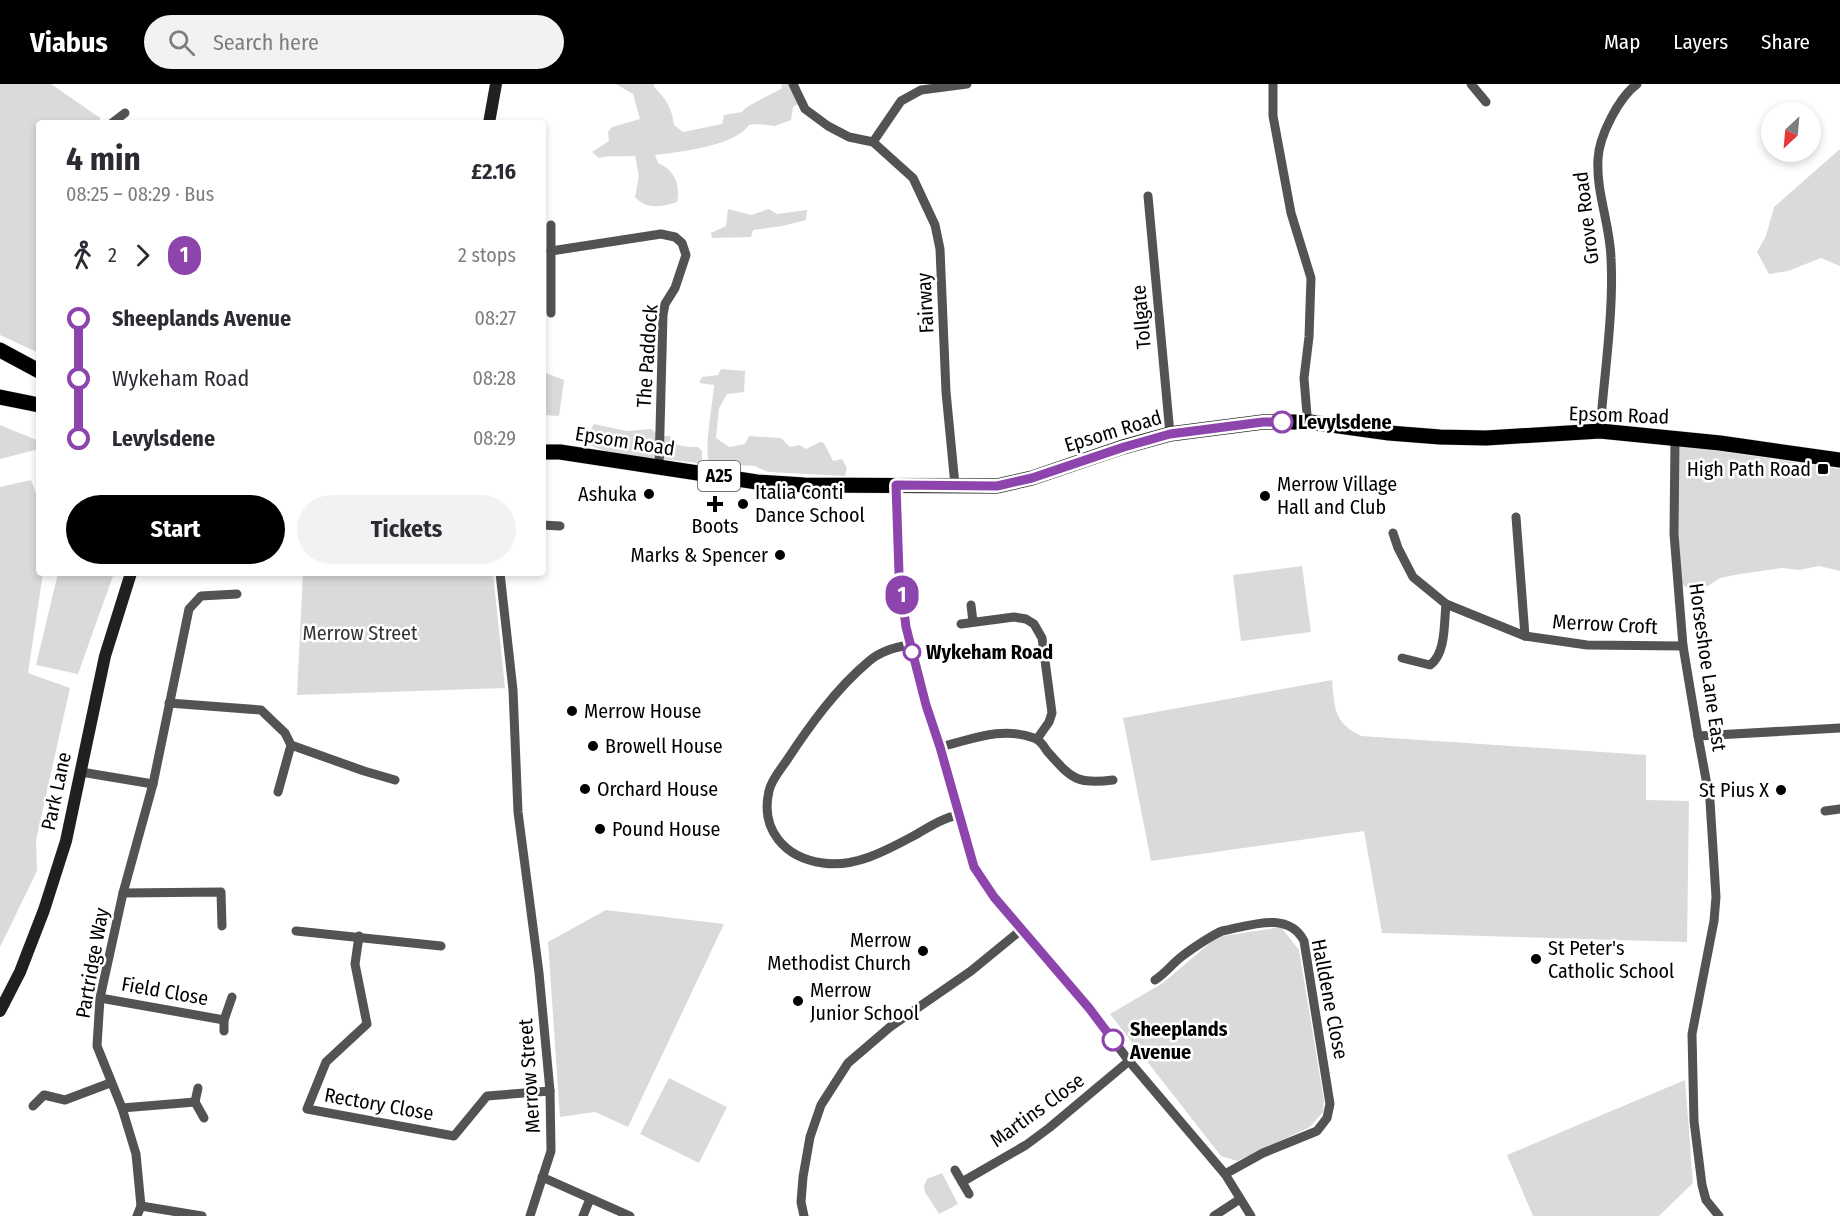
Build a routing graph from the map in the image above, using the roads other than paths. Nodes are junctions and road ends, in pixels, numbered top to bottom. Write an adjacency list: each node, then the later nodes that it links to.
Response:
1 (496, 84): 11 (main road)
2 (793, 84): 12 (street, Fairway)
3 (967, 84): 12 (street)
4 (1273, 84): 21 (street)
5 (1471, 84): 8 (street)
6 (1637, 84): 7 (street, Grove Road)
7 (1627, 87): 22 (street, Grove Road)
8 (1486, 102)
9 (125, 113): 10 (street)
10 (116, 120)
11 (490, 120)
12 (873, 142): 29 (street, Fairway)
13 (1148, 196): 23 (street, Tollgate)
14 (551, 225): 15 (street)
15 (551, 251): 16 (street); 27 (street, The Paddock)
16 (551, 313)
17 (0, 350): 18 (main road)
18 (36, 369)
19 (0, 397): 20 (main road)
20 (36, 404)
21 (1310, 422): 22 (main road, Epsom Road / A25); 23 (main road, Epsom Road / A25)
22 (1599, 431): 24 (main road, Epsom Road / A25)
23 (1170, 434): 29 (main road, Epsom Road / A25)
24 (1675, 438): 26 (main road, Epsom Road / A25); 43 (street, Horseshoe Lane East)
25 (546, 452): 27 (main road, Epsom Road / A25)
26 (1840, 460)
27 (659, 467): 28 (main road, Epsom Road / A25)
28 (896, 485): 29 (main road, Epsom Road / A25); 42 (street)
29 (955, 485)
30 (1516, 517): 41 (street, Merrow Croft)
31 (546, 525): 32 (street)
32 (560, 526)
33 (1393, 533): 37 (street, Merrow Croft)
34 (130, 576): 51 (main road, Park Lane)
35 (500, 576): 74 (street, Merrow Street)
36 (237, 594): 45 (street, Partridge Way)
37 (1446, 604): 41 (street, Merrow Croft); 44 (street)
38 (971, 605): 39 (street)
39 (973, 622): 40 (street); 48 (street)
40 (961, 624)
41 (1525, 636): 43 (street, Merrow Croft)
42 (910, 645): 50 (street); 58 (street)
43 (1683, 646): 47 (street, Horseshoe Lane East)
44 (1402, 658)
45 (169, 703): 49 (street); 54 (street, Partridge Way)
46 (1840, 728): 47 (street)
47 (1698, 736): 95 (street, Horseshoe Lane East)
48 (1037, 739): 50 (street); 53 (street)
49 (291, 746): 52 (street); 55 (street)
50 (940, 747): 58 (street)
51 (81, 772): 54 (street); 68 (main road, Park Lane)
52 (395, 780)
53 (1113, 780)
54 (153, 784): 59 (street, Partridge Way)
55 (278, 792)
56 (1840, 809): 57 (street)
57 (1825, 811)
58 (958, 815): 61 (street)
59 (123, 893): 60 (street); 66 (street, Partridge Way)
60 (222, 926)
61 (1021, 930): 71 (street); 92 (street)
62 (297, 931): 63 (street)
63 (359, 936): 64 (street); 74 (street, Rectory Close)
64 (441, 946)
65 (1155, 980): 80 (street, Halldene Close)
66 (100, 998): 69 (street, Field Close); 72 (street, Partridge Way)
67 (232, 998): 69 (street, Field Close)
68 (0, 1011)
69 (224, 1020): 70 (street, Field Close)
70 (224, 1031)
71 (1129, 1061): 80 (street); 82 (street, Martins Close)
72 (110, 1083): 76 (street); 77 (street, Partridge Way)
73 (198, 1088): 75 (street)
74 (550, 1091): 81 (street, Merrow Street)
75 (195, 1102): 77 (street); 78 (street)
76 (33, 1106)
77 (122, 1108): 86 (street, Partridge Way)
78 (204, 1118)
79 (955, 1170): 82 (street)
80 (1225, 1174): 85 (street)
81 (542, 1177): 84 (street); 89 (street, Merrow Street)
82 (962, 1182): 83 (street)
83 (969, 1194)
84 (590, 1199): 90 (street); 91 (street)
85 (1240, 1199): 93 (street); 94 (street)
86 (141, 1206): 87 (street, Partridge Way); 88 (street)
87 (137, 1216)
88 (202, 1216)
89 (530, 1216)
90 (583, 1216)
91 (630, 1216)
92 (804, 1216)
93 (1214, 1216)
94 (1251, 1216)
95 (1719, 1216)

